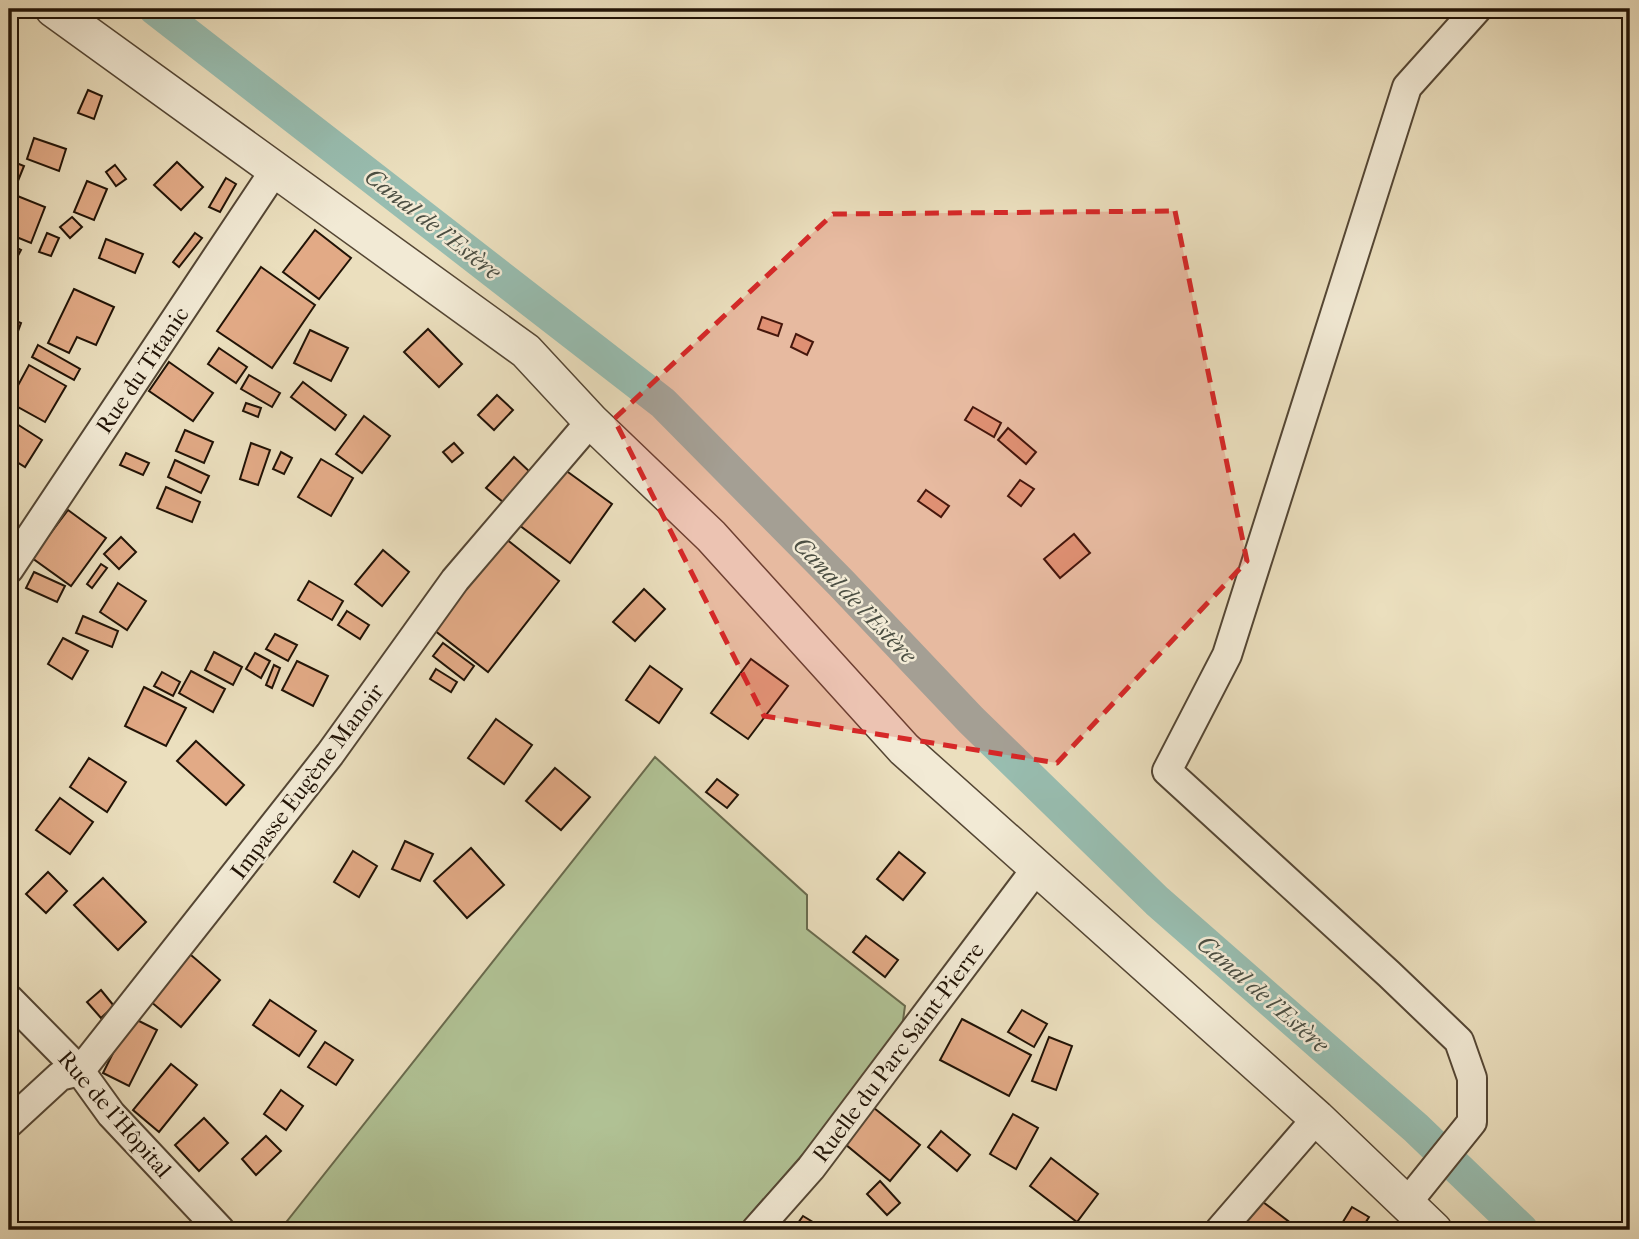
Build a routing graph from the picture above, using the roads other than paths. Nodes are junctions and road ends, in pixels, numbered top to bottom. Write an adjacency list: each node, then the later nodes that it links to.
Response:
1 (54, 9): 3 (street)
2 (1477, 9): 11 (street)
3 (275, 170): 4 (street); 5 (street, Rue du Titanic)
4 (591, 421): 6 (street); 8 (street, Impasse Eugène Manoir)
5 (9, 569)
6 (1036, 869): 9 (street); 13 (street, Ruelle du Parc Saint-Pierre)
7 (9, 999): 8 (street, Rue de l'Hôpital)
8 (80, 1071): 10 (street, Impasse Eugène Manoir); 12 (street, Rue de l'Hôpital)
9 (1317, 1118): 11 (street); 14 (street)
10 (9, 1123)
11 (1406, 1204): 15 (street)
12 (220, 1230)
13 (755, 1230)
14 (1220, 1230)
15 (1434, 1230)

